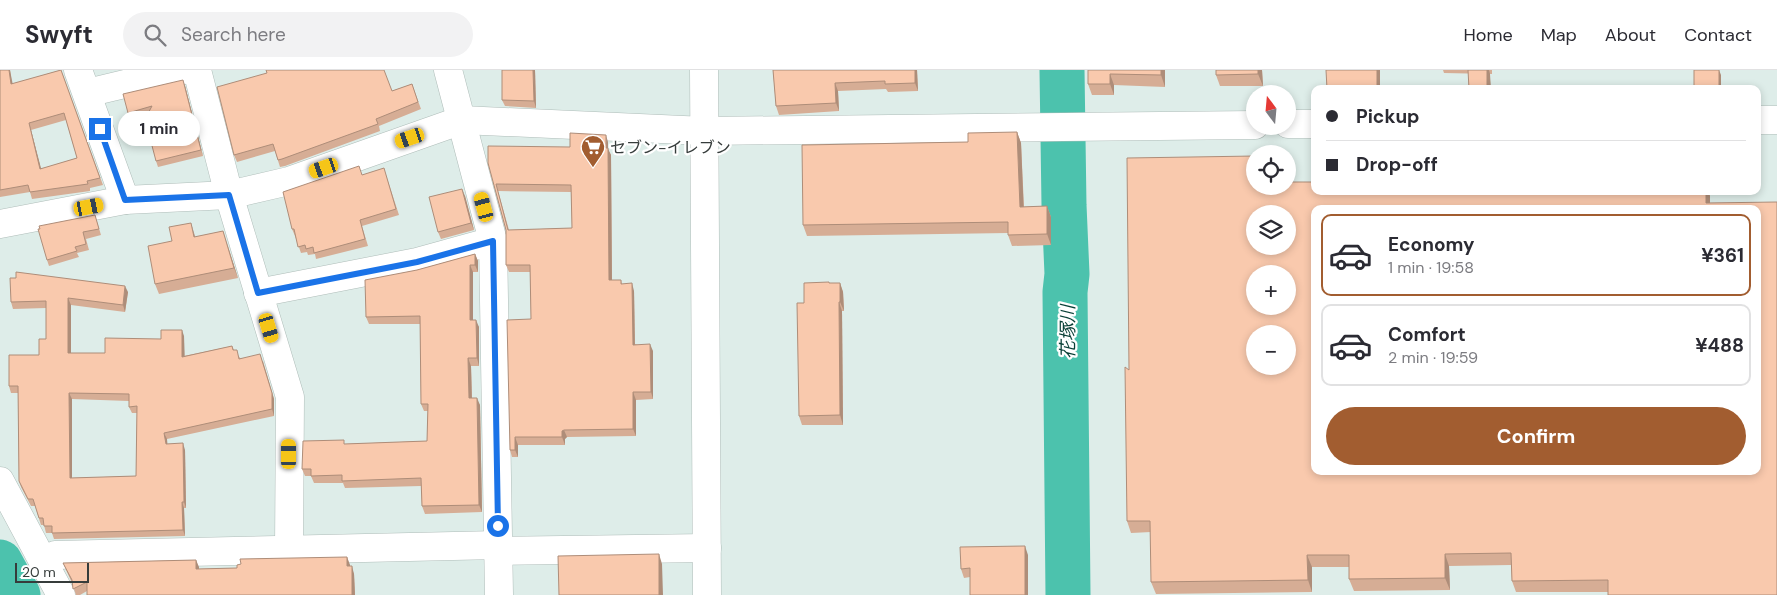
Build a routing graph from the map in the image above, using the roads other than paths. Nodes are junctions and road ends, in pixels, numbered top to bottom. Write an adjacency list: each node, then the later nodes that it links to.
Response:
1 (184, 70): 5 (street)
2 (197, 70): 13 (street)
3 (448, 70): 6 (street)
4 (704, 70): 12 (street)
5 (83, 82): 14 (street)
6 (462, 120): 12 (street); 13 (street); 16 (street)
7 (1761, 120): 8 (street)
8 (1777, 120)
9 (1246, 124): 12 (street)
10 (1296, 124): 11 (street)
11 (1311, 124)
12 (705, 131): 20 (street)
13 (229, 195): 14 (street); 17 (street)
14 (125, 200): 15 (street)
15 (0, 224)
16 (493, 241): 17 (street); 19 (street)
17 (258, 293): 21 (street)
18 (0, 481): 22 (street)
19 (498, 548): 20 (street); 21 (street); 24 (street)
20 (707, 548): 25 (street)
21 (289, 550): 22 (street)
22 (43, 562): 23 (street)
23 (61, 595)
24 (499, 595)
25 (707, 595)

